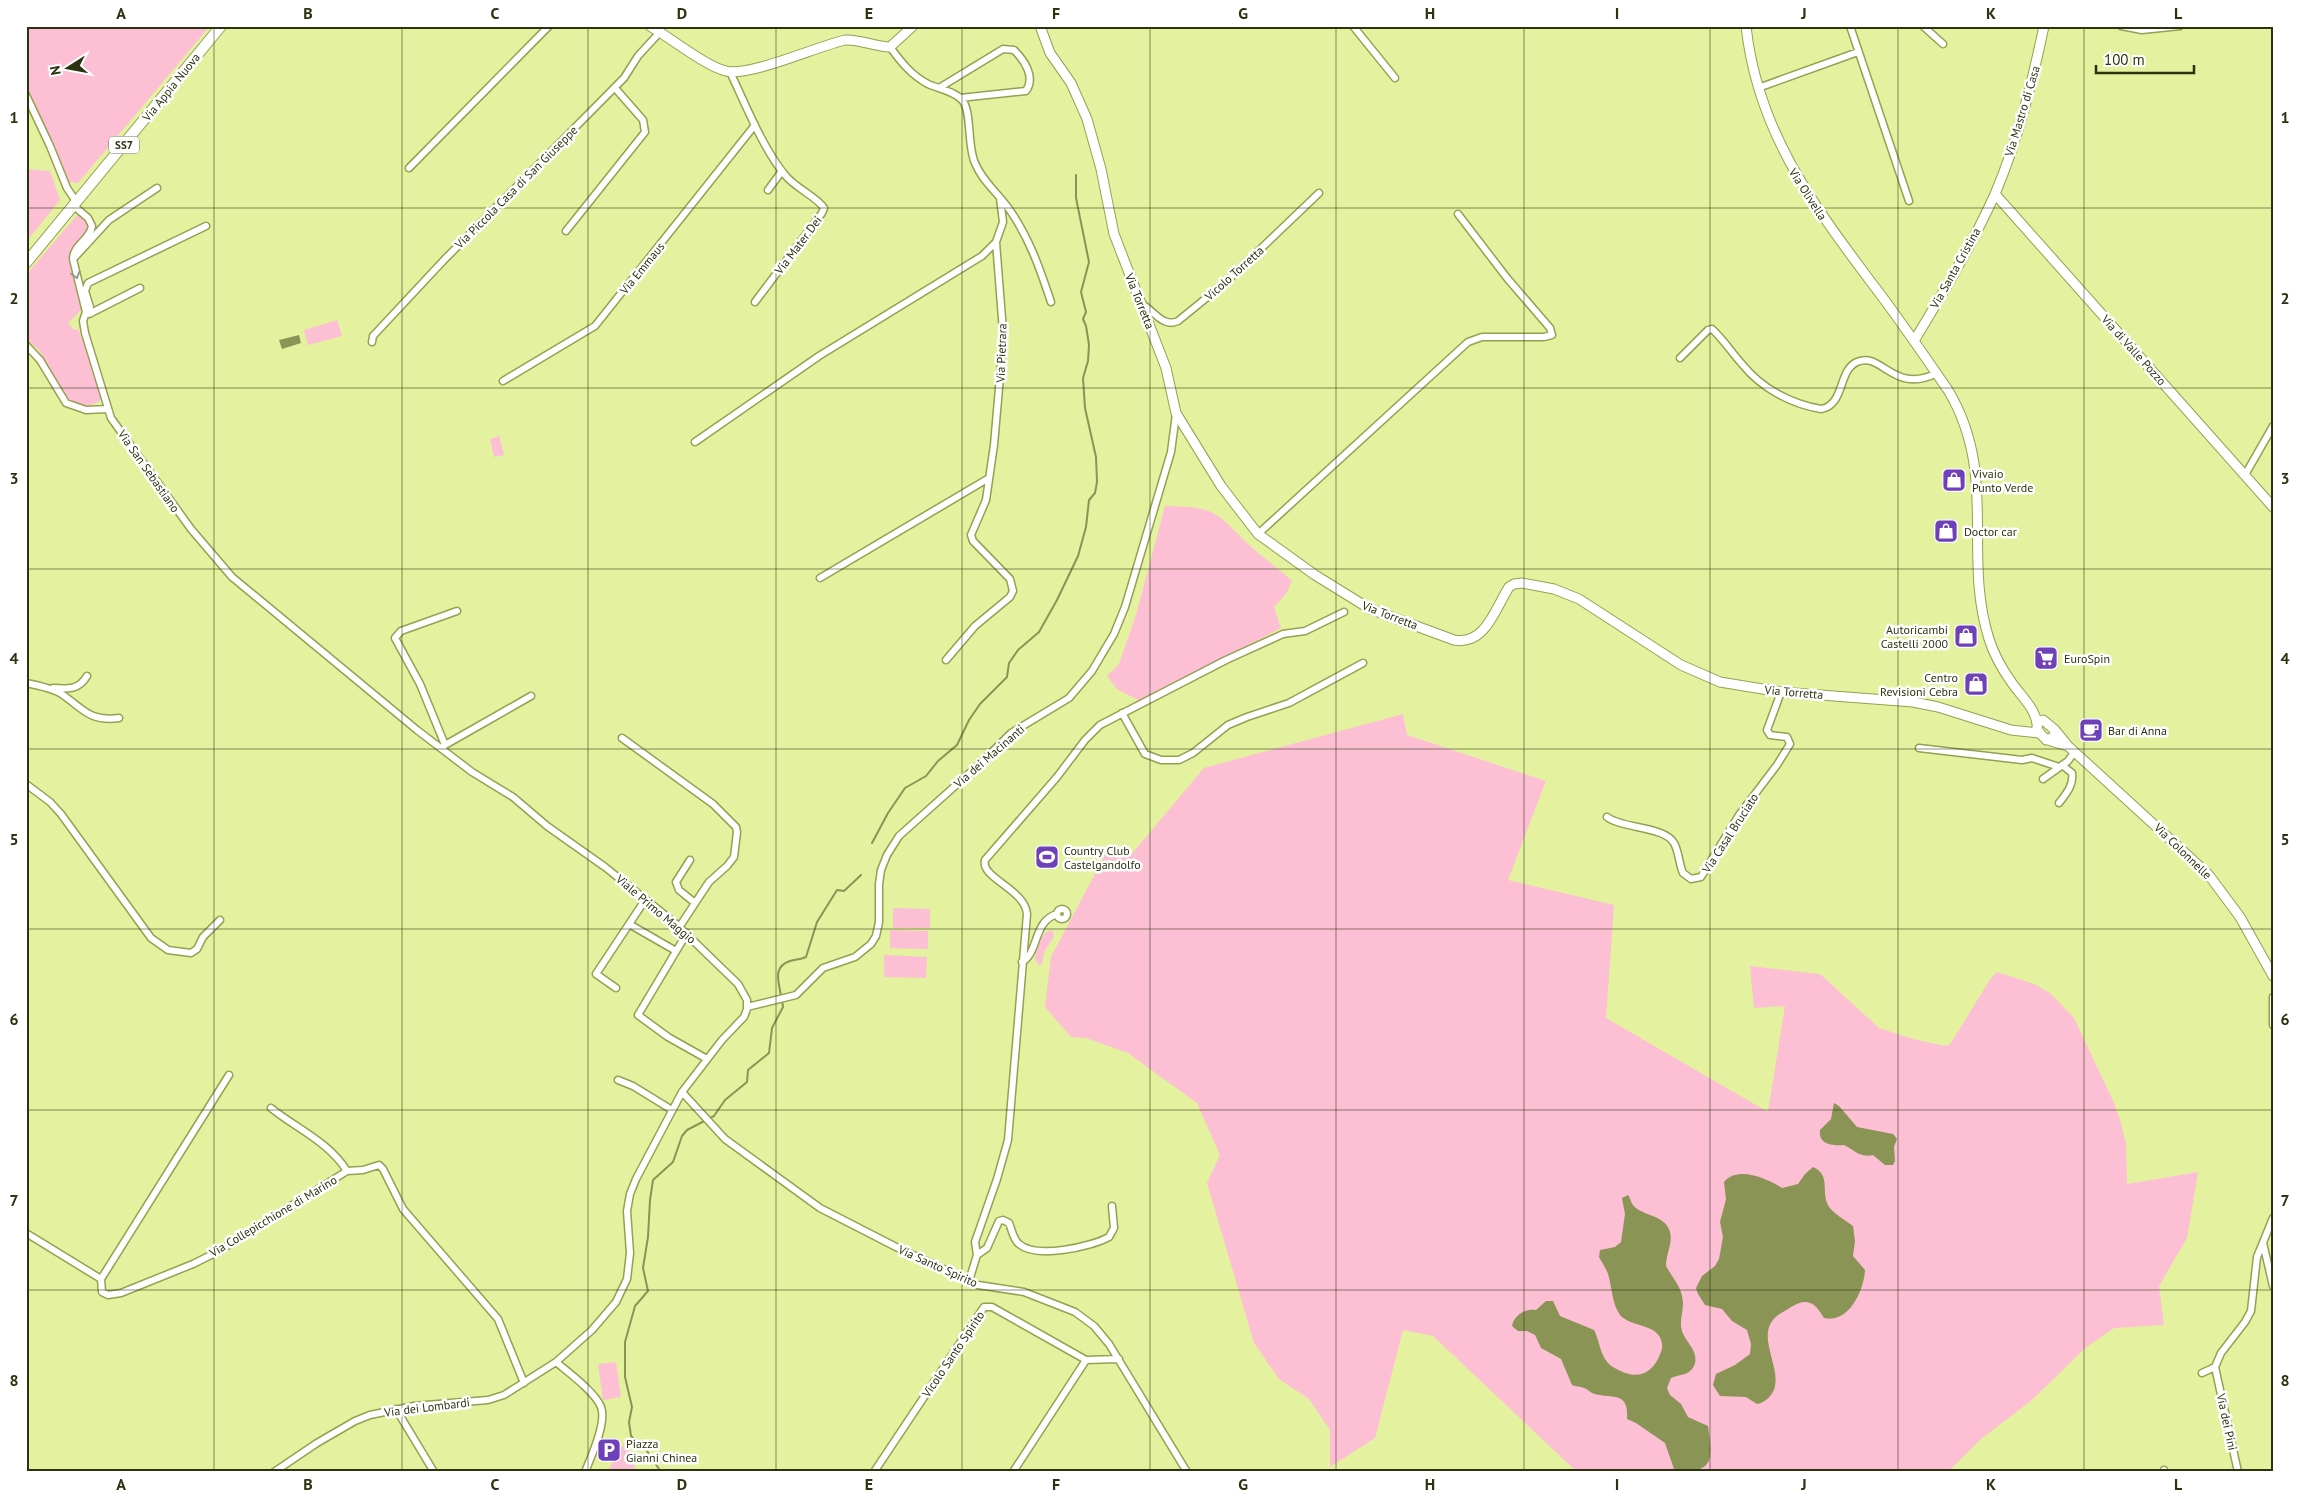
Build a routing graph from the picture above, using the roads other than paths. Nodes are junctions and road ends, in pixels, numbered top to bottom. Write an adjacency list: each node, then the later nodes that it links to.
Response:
1 (221, 26): 33 (main road, Via Appia Nuova / SS7)
2 (549, 26): 25 (street)
3 (650, 26): 13 (street)
4 (913, 26): 15 (street)
5 (1040, 26): 43 (street, Via Torretta)
6 (1353, 26): 18 (street)
7 (1746, 26): 21 (street, Via Olivella)
8 (1850, 26): 16 (street)
9 (1923, 26): 14 (street)
10 (2044, 26): 30 (street, Via Mastro di Casa)
11 (2121, 26): 12 (street)
12 (2180, 26)
13 (660, 32): 17 (street); 19 (street, Via Piccola Casa di San Giuseppe)
14 (1943, 44)
15 (890, 47): 17 (street); 20 (street)
16 (1858, 52): 21 (street); 32 (street)
17 (730, 72): 24 (street, Via Mater Dei)
18 (1395, 78)
19 (614, 88): 36 (street); 46 (street, Via Piccola Casa di San Giuseppe)
20 (939, 88): 23 (street); 23 (street)
21 (1758, 88): 45 (street, Via Olivella)
22 (26, 95): 33 (street)
23 (960, 98): 31 (street)
24 (755, 125): 26 (street, Via Mater Dei); 50 (street, Via Emmaus)
25 (409, 168)
26 (782, 171): 28 (street); 41 (street, Via Mater Dei)
27 (157, 188): 38 (street)
28 (768, 190)
29 (1319, 193): 43 (street, Vicolo Torretta)
30 (1995, 194): 45 (street, Via Santa Cristina); 55 (street, Via di Valle Pozzo)
31 (1000, 198): 37 (street, Via Pietrara); 42 (street)
32 (1909, 201)
33 (76, 204): 38 (street); 39 (main road, Via Appia Nuova / SS7)
34 (1458, 214): 58 (street)
35 (206, 226): 44 (street)
36 (566, 231)
37 (996, 242): 54 (street); 56 (street, Via Pietrara)
38 (72, 259): 44 (street, Via San Sebastiano, one-way to 44)
39 (26, 263)
40 (140, 288): 44 (street)
41 (755, 302)
42 (1051, 302)
43 (1142, 304): 52 (street, Via Torretta)
44 (86, 312): 51 (street, Via San Sebastiano)
45 (1914, 341): 49 (street, Via Colonnelle)
46 (372, 342)
47 (26, 345): 51 (street)
48 (1680, 358): 49 (street)
49 (1936, 373): 72 (street, Via Colonnelle)
50 (503, 381)
51 (108, 409): 65 (street, Via San Sebastiano)
52 (1176, 413): 58 (street, Via Torretta); 97 (street, Via dei Macinanti)
53 (2273, 426): 55 (street)
54 (695, 442)
55 (2245, 475): 57 (street, Via di Valle Pozzo)
56 (989, 478): 59 (street); 62 (street, Via Pietrara)
57 (2273, 507)
58 (1258, 534): 68 (street, Via Torretta)
59 (820, 578)
60 (457, 611): 76 (street)
61 (1344, 612): 70 (street)
62 (946, 660)
63 (1362, 663): 70 (street)
64 (87, 676): 67 (street)
65 (358, 680): 76 (street, Viale Primo Maggio)
66 (27, 684): 67 (street)
67 (47, 689): 71 (street)
68 (1780, 692): 72 (street, Via Torretta); 83 (street, Via Casal Bruciato)
69 (531, 696): 76 (street)
70 (1122, 713): 93 (street)
71 (119, 718)
72 (2039, 723): 73 (street, Via Colonnelle); 75 (street, Via Colonnelle)
73 (2055, 730): 75 (street); 78 (street, Via Colonnelle)
74 (622, 738): 86 (street)
75 (2046, 740): 78 (street, Via Colonnelle)
76 (443, 747): 85 (street, Viale Primo Maggio)
77 (1919, 748): 79 (street)
78 (2071, 748): 79 (street); 94 (street, Via Colonnelle)
79 (2060, 766): 80 (street); 82 (street)
80 (2043, 779)
81 (26, 784): 88 (street)
82 (2059, 803)
83 (1607, 817)
84 (690, 860): 86 (street)
85 (645, 900): 89 (street); 90 (street, Viale Primo Maggio)
86 (695, 903): 90 (street)
87 (1057, 914): 93 (street)
88 (220, 920)
89 (629, 924): 92 (street); 95 (street)
90 (680, 926): 91 (street, Viale Primo Maggio)
91 (687, 933): 92 (street); 97 (street, Viale Primo Maggio)
92 (676, 951): 99 (street)
93 (1022, 962): 110 (street)
94 (2273, 976)
95 (616, 988)
96 (2273, 997): 98 (street)
97 (748, 1006): 99 (street)
98 (2273, 1025)
99 (707, 1059): 102 (street)
100 (228, 1076): 111 (street)
101 (618, 1080): 104 (street)
102 (682, 1092): 104 (street); 112 (street, Via Santo Spirito)
103 (271, 1108): 105 (street)
104 (672, 1110): 116 (street)
105 (347, 1172): 111 (street, Via Collepicchione di Marino); 119 (street, Via Collepicchione di Marino)
106 (1112, 1206): 110 (street)
107 (2273, 1218): 109 (street)
108 (26, 1233): 111 (street, Via Collepicchione di Marino)
109 (2263, 1242): 113 (street); 117 (street)
110 (977, 1256): 112 (street)
111 (101, 1279)
112 (969, 1281): 114 (street, Via Santo Spirito)
113 (2273, 1286)
114 (1119, 1359): 115 (street); 126 (street, Via Santo Spirito)
115 (1086, 1360): 124 (street, Vicolo Santo Spirito); 125 (street)
116 (556, 1362): 119 (street, Via dei Lombardi); 123 (street)
117 (2216, 1368): 118 (street); 127 (street, Via dei Pini)
118 (2202, 1373)
119 (524, 1383): 120 (street, Via dei Lombardi)
120 (396, 1409): 121 (street, Via dei Lombardi); 122 (street)
121 (274, 1472)
122 (434, 1472)
123 (585, 1472)
124 (874, 1472)
125 (1013, 1472)
126 (1187, 1472)
127 (2238, 1472)

